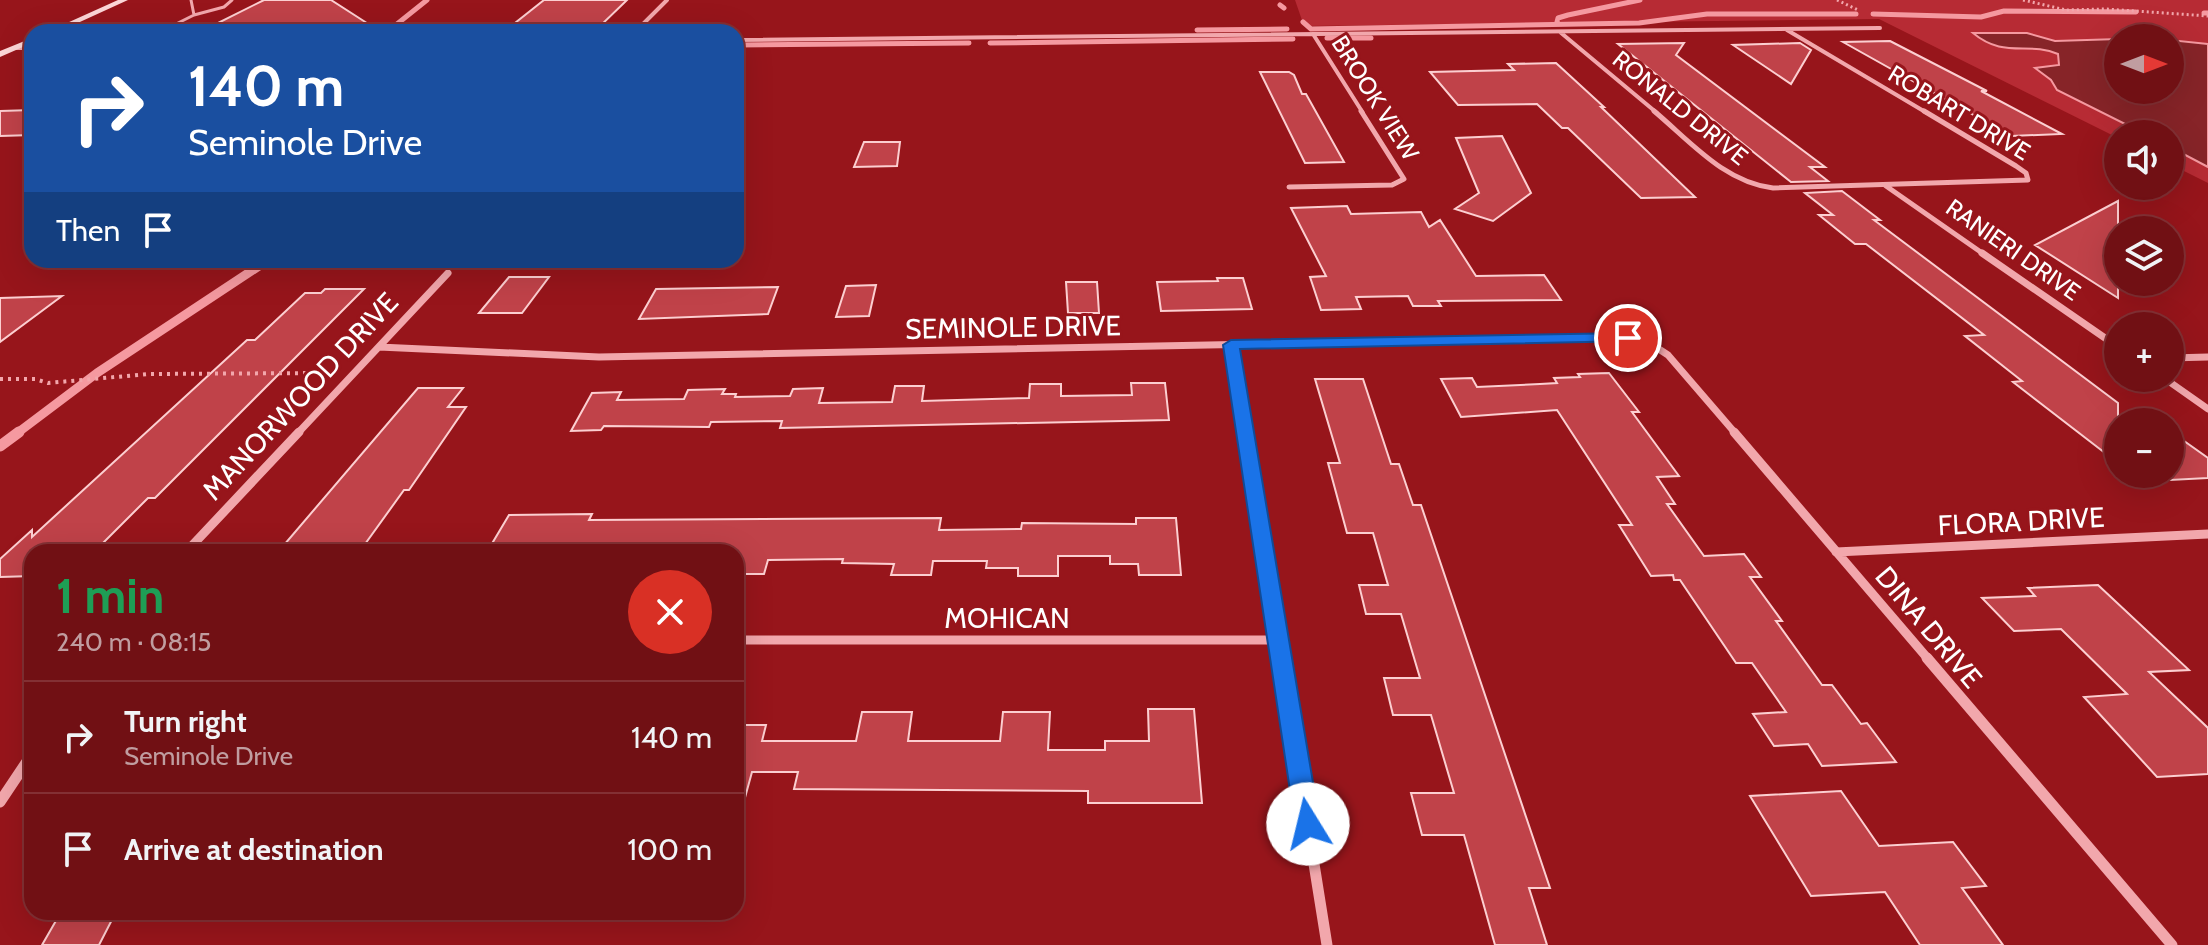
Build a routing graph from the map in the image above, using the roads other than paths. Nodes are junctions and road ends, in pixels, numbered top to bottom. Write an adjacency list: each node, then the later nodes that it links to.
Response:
1 (124, 0): 6 (main road)
2 (191, 0): 5 (lane)
3 (232, 0): 5 (lane)
4 (667, 0): 8 (street)
5 (194, 15): 7 (lane)
6 (69, 24)
7 (176, 24)
8 (643, 24)
9 (1880, 28): 10 (street)
10 (1785, 29): 11 (street); 18 (street, ROBART DRIVE)
11 (1559, 31): 12 (street); 18 (street, RONALD DRIVE)
12 (1313, 34): 13 (street); 19 (street, BROOK VIEW)
13 (744, 40)
14 (24, 44): 15 (main road)
15 (15, 48): 16 (street); 17 (main road)
16 (24, 48)
17 (0, 54)
18 (1885, 186): 21 (street, RANIERI DRIVE)
19 (1289, 187)
20 (448, 273): 24 (street, MANORWOOD DRIVE)
21 (2104, 337)
22 (1648, 342): 23 (street, SEMINOLE DRIVE); 31 (street, DINA DRIVE)
23 (1231, 345): 24 (street, SEMINOLE DRIVE); 33 (street)
24 (379, 347): 30 (street, MANORWOOD DRIVE)
25 (2208, 357): 26 (street)
26 (2184, 358)
27 (2184, 392): 28 (street)
28 (2208, 409)
29 (2208, 534): 31 (street, FLORA DRIVE)
30 (194, 544)
31 (1836, 552): 37 (street, DINA DRIVE)
32 (744, 640): 33 (street, MOHICAN)
33 (1278, 640): 36 (street)
34 (24, 766): 35 (street)
35 (0, 802)
36 (1327, 945)
37 (2172, 945)

